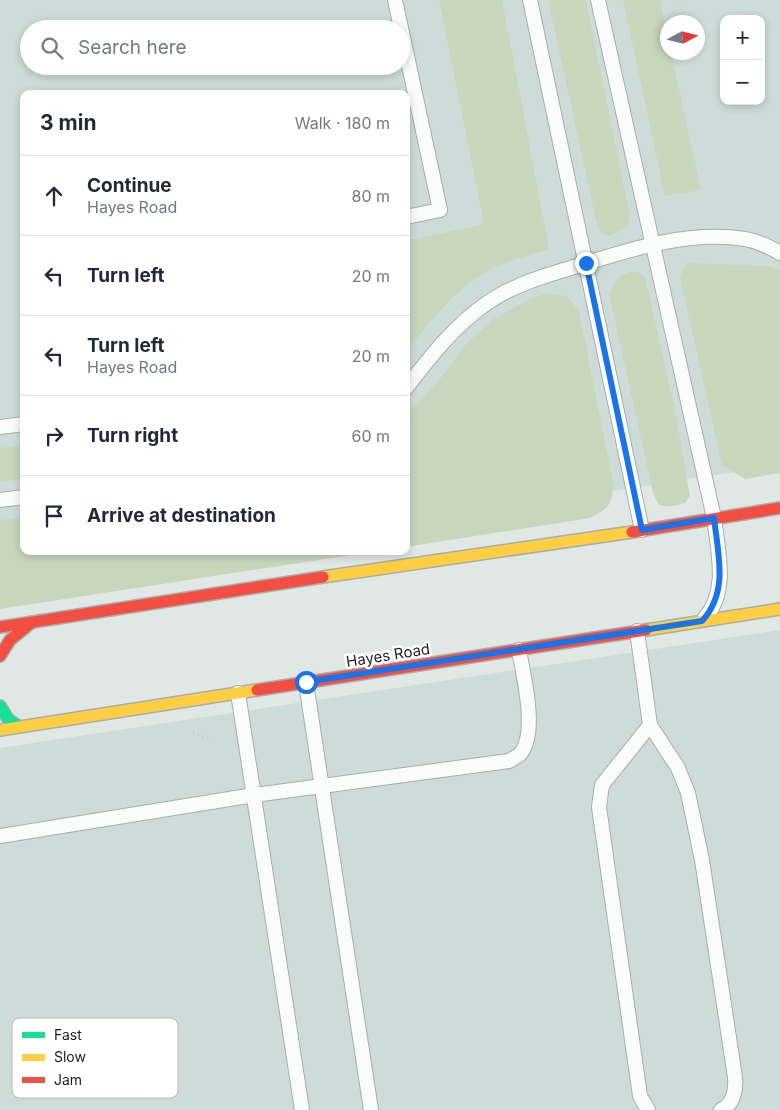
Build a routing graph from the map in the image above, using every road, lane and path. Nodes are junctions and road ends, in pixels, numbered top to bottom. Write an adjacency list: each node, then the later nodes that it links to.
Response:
1 (395, 0): 4 (lane)
2 (530, 0): 9 (lane)
3 (598, 0): 7 (lane)
4 (399, 20)
5 (410, 70): 6 (lane)
6 (410, 216)
7 (653, 245): 8 (lane); 9 (lane); 16 (lane)
8 (780, 253)
9 (586, 263): 10 (lane); 17 (lane)
10 (410, 383)
11 (20, 424): 12 (lane)
12 (0, 427)
13 (20, 498): 14 (lane)
14 (0, 500)
15 (780, 508): 16 (street)
16 (714, 518): 17 (street); 19 (lane)
17 (642, 530): 20 (street)
18 (780, 609): 19 (street, Hayes Road)
19 (702, 621): 22 (street, Hayes Road)
20 (30, 623): 21 (street); 24 (street)
21 (0, 628)
22 (637, 631): 23 (street, Hayes Road); 28 (lane)
23 (519, 650): 25 (street, Hayes Road); 31 (lane)
24 (0, 656)
25 (306, 682): 26 (street, Hayes Road); 31 (lane)
26 (238, 692): 29 (street, Hayes Road); 32 (lane)
27 (0, 706): 29 (street)
28 (650, 725): 36 (lane); 37 (lane)
29 (19, 727): 30 (street, Hayes Road)
30 (0, 730)
31 (322, 785): 32 (lane); 35 (lane)
32 (254, 795): 33 (lane); 34 (lane)
33 (0, 836)
34 (302, 1110)
35 (371, 1110)
36 (648, 1110)
37 (721, 1110)

